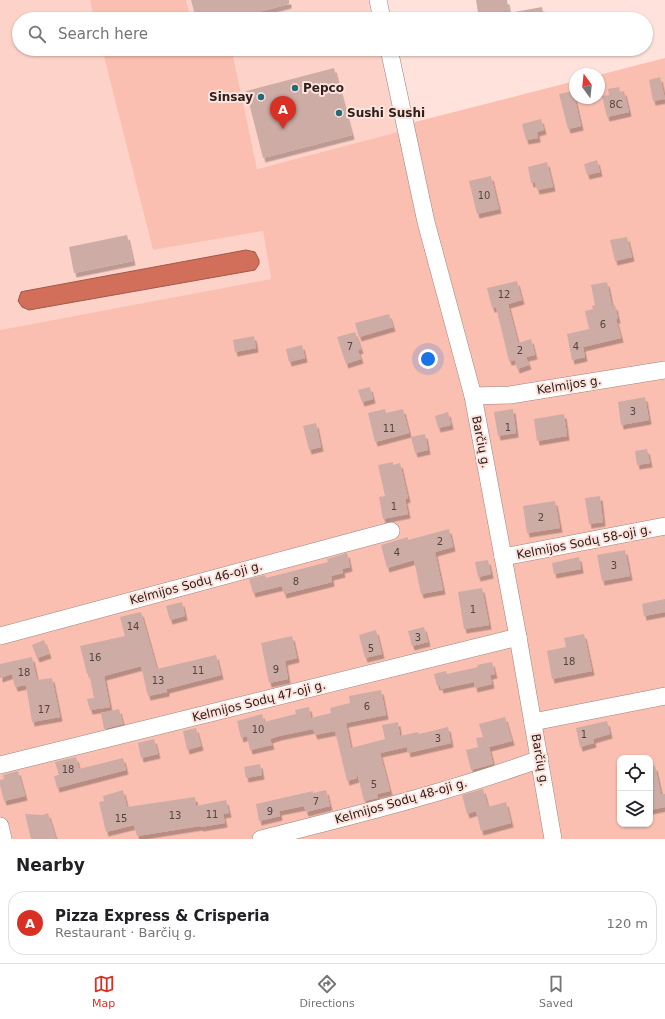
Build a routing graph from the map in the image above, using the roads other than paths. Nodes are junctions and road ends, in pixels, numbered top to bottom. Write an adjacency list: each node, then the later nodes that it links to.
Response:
1 (378, 0): 2 (street)
2 (381, 12)
3 (390, 56): 5 (street, Barčių g.)
4 (665, 370): 5 (street, Kelmijos g.)
5 (473, 396): 8 (street, Barčių g.)
6 (665, 526): 8 (street, Kelmijos Sodų 58-oji g.)
7 (392, 531): 9 (street, Kelmijos Sodų 46-oji g.)
8 (503, 557): 10 (street, Barčių g.)
9 (0, 636)
10 (518, 637): 12 (street, Barčių g.); 14 (street, Kelmijos Sodų 47-oji g.)
11 (665, 696): 12 (street)
12 (533, 722): 13 (street, Barčių g.)
13 (540, 759): 17 (street, Kelmijos Sodų 48-oji g.); 18 (street, Barčių g.)
14 (0, 766)
15 (0, 826): 16 (street)
16 (3, 839)
17 (261, 839)
18 (553, 839)

